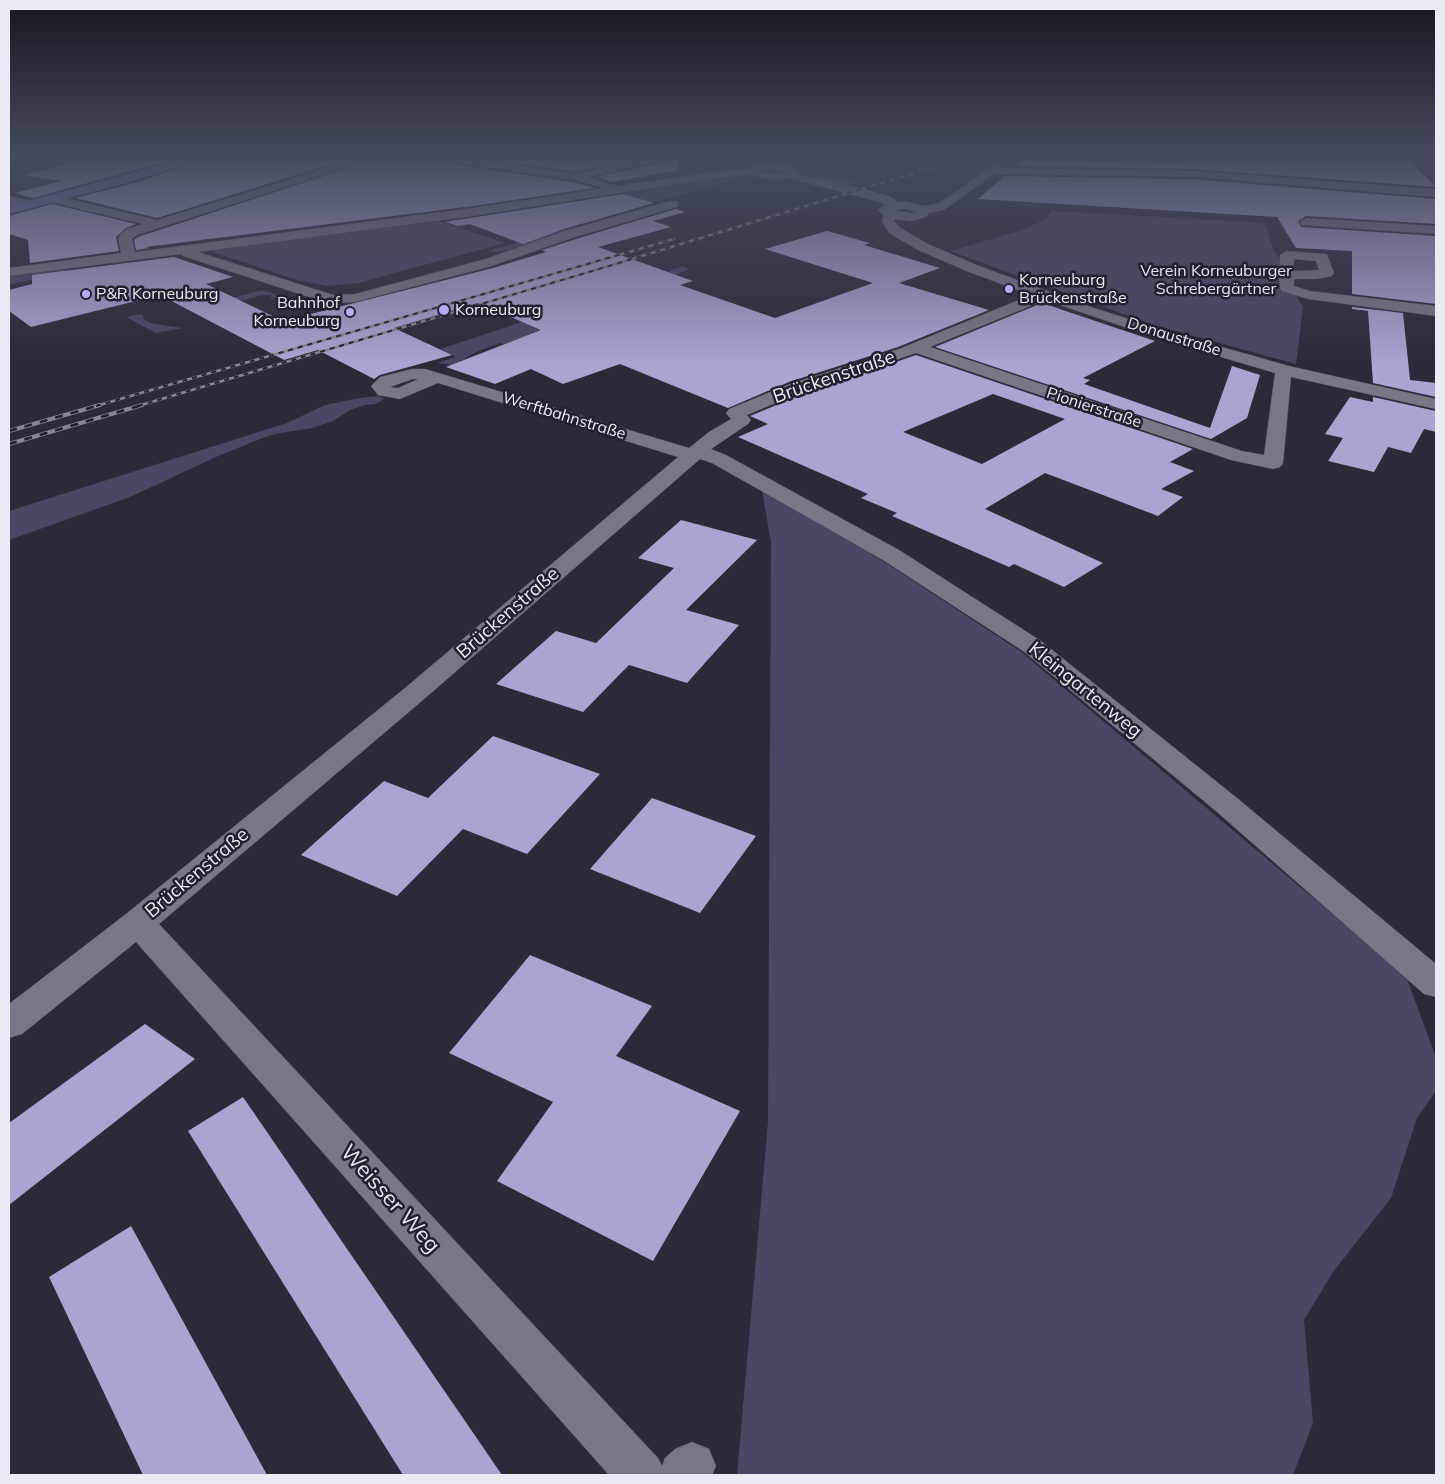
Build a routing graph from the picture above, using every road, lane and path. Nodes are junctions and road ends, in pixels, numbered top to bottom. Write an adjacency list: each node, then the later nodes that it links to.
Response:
1 (150, 226): 8 (street)
2 (366, 226): 7 (street)
3 (597, 226): 7 (street)
4 (891, 226): 11 (street, Donaustraße)
5 (1375, 226): 6 (street)
6 (1436, 230)
7 (185, 250): 8 (street)
8 (129, 257): 9 (street)
9 (9, 272)
10 (1286, 275): 12 (street)
11 (1045, 295): 13 (street, Brückenstraße); 14 (street, Donaustraße)
12 (1436, 311)
13 (916, 348): 14 (street, Pionierstraße); 17 (street, Brückenstraße)
14 (1285, 370): 16 (street, Donaustraße)
15 (400, 394): 17 (street, Werftbahnstraße)
16 (1436, 404)
17 (694, 453): 18 (street, Brückenstraße); 19 (street, Kleingartenweg)
18 (138, 922): 20 (street, Brückenstraße); 21 (street, Weisser Weg)
19 (1436, 984)
20 (9, 1024)
21 (642, 1475)

